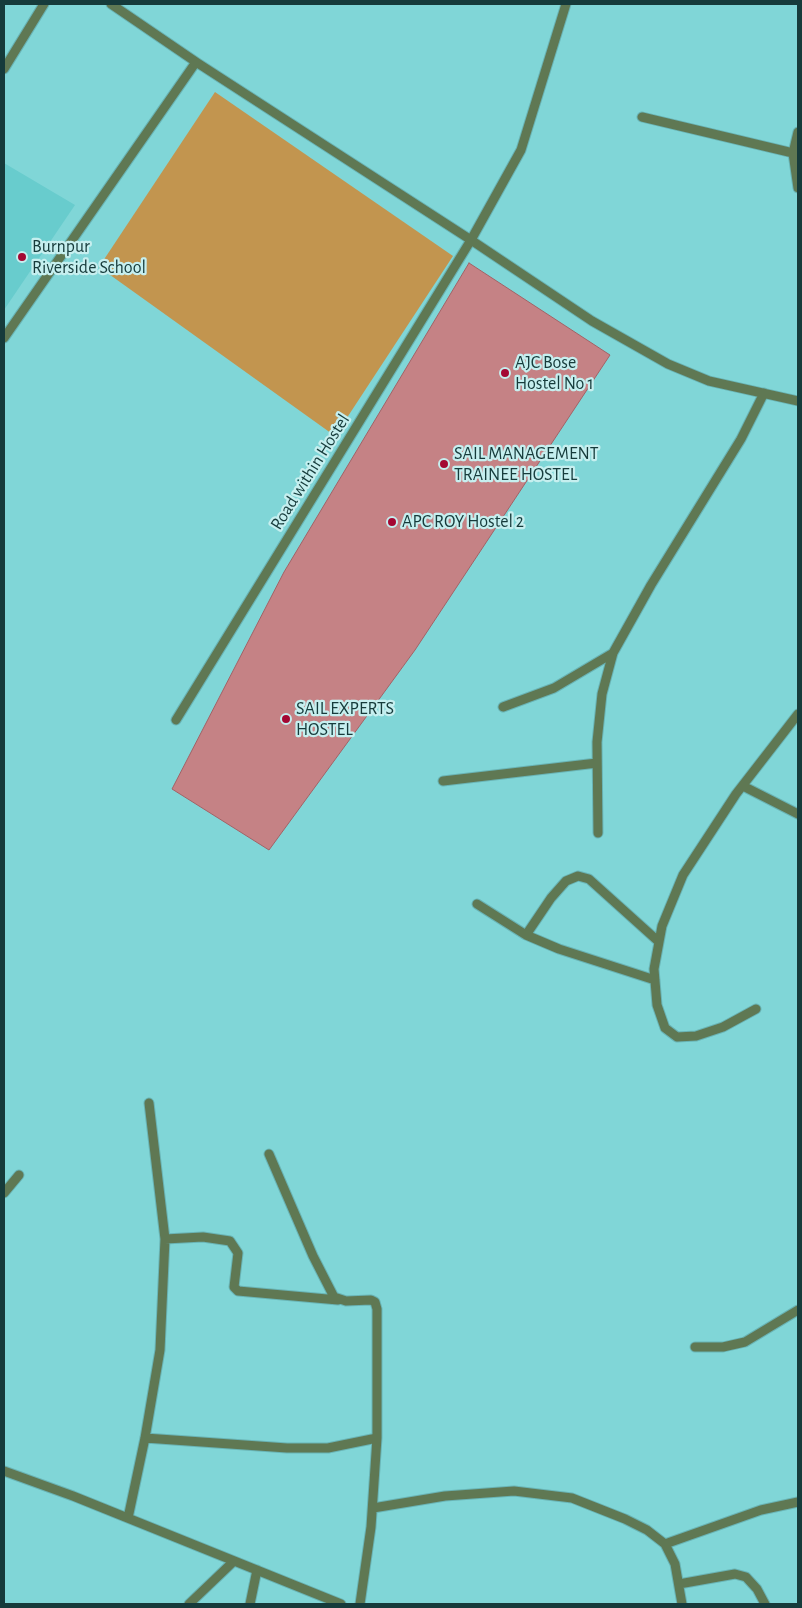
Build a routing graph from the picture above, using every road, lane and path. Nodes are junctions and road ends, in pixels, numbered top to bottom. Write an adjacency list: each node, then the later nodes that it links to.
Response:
1 (44, 4): 5 (street)
2 (111, 4): 4 (street)
3 (566, 4): 10 (street, Road within Hostel)
4 (196, 62): 10 (street); 11 (street)
5 (4, 68)
6 (642, 117): 8 (street)
7 (798, 132): 8 (street)
8 (793, 153): 9 (street)
9 (798, 188)
10 (471, 240): 12 (street); 17 (street, Road within Hostel)
11 (4, 338)
12 (764, 393): 13 (street); 14 (street)
13 (798, 401)
14 (613, 653): 15 (street); 18 (street)
15 (503, 708)
16 (798, 714): 20 (street)
17 (176, 720)
18 (597, 763): 19 (street); 22 (street)
19 (443, 781)
20 (743, 786): 21 (street); 25 (street)
21 (798, 814)
22 (598, 833)
23 (477, 904): 24 (street)
24 (526, 936): 25 (street); 26 (street)
25 (659, 942): 26 (street)
26 (655, 980): 27 (street)
27 (756, 1009)
28 (149, 1103): 32 (street)
29 (269, 1154): 33 (street)
30 (18, 1175): 31 (street)
31 (4, 1193)
32 (165, 1239): 33 (street); 36 (street)
33 (338, 1300): 37 (street)
34 (798, 1310): 35 (street)
35 (695, 1347)
36 (145, 1438): 37 (street); 41 (street)
37 (377, 1438): 40 (street)
38 (4, 1471): 41 (street)
39 (798, 1502): 42 (street)
40 (372, 1508): 42 (street); 49 (street)
41 (128, 1518): 43 (street)
42 (665, 1544): 45 (street)
43 (234, 1561): 44 (street); 46 (street)
44 (257, 1570): 47 (street); 48 (street)
45 (679, 1584): 50 (street); 51 (street)
46 (189, 1604)
47 (250, 1604)
48 (342, 1604)
49 (360, 1604)
50 (682, 1604)
51 (765, 1604)

